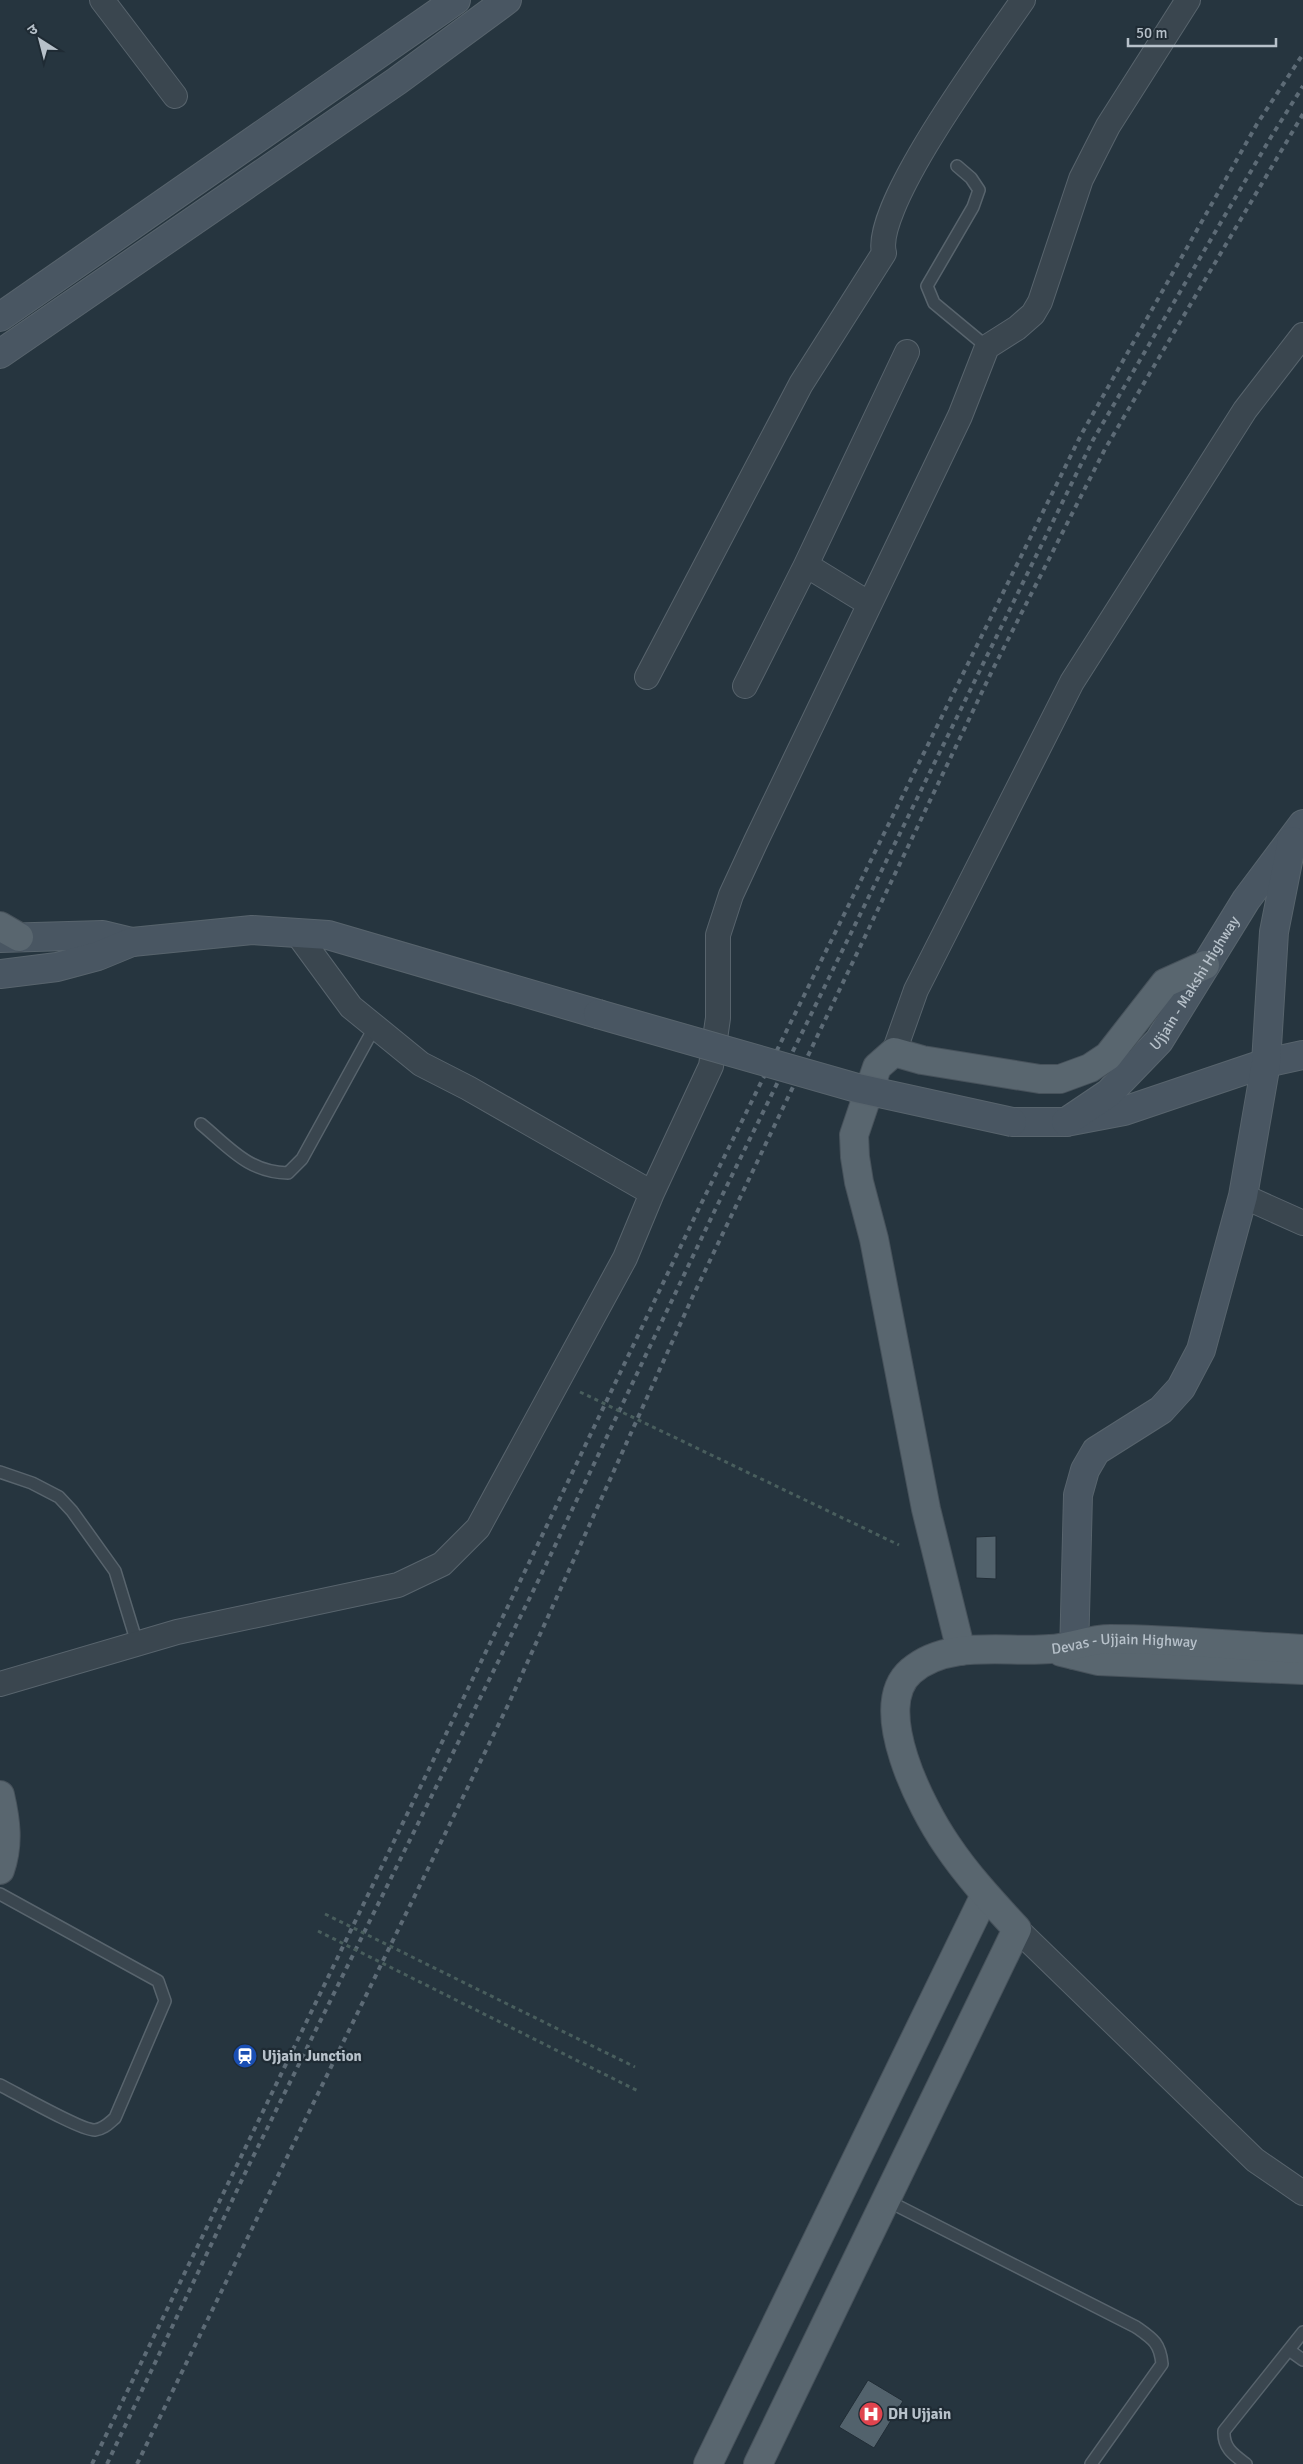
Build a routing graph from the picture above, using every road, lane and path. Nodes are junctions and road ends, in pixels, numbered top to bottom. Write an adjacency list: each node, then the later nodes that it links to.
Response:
1 (102, 0): 6 (street)
2 (456, 0): 8 (street)
3 (507, 0): 9 (street)
4 (1023, 0): 17 (street)
5 (1188, 0): 12 (street)
6 (175, 96)
7 (957, 166): 12 (lane)
8 (190, 185): 9 (street); 10 (street)
9 (211, 209): 14 (street)
10 (0, 317)
11 (1303, 335): 26 (street)
12 (987, 347): 16 (street)
13 (907, 352): 15 (street)
14 (0, 354)
15 (806, 565): 16 (street); 18 (street)
16 (868, 603): 31 (street)
17 (647, 677)
18 (745, 686)
19 (1297, 833): 23 (street, Ujjain - Makshi Highway); 28 (street)
20 (296, 932): 22 (street); 25 (street); 29 (street, bridge)
21 (6, 934): 22 (street)
22 (132, 942): 24 (street)
23 (1205, 965): 26 (main road); 29 (street, Ujjain - Makshi Highway)
24 (0, 974)
25 (374, 1028): 30 (lane); 31 (street)
26 (894, 1052): 40 (main road)
27 (1303, 1055): 28 (street)
28 (1266, 1063): 29 (street); 32 (street)
29 (1066, 1122)
30 (201, 1124)
31 (652, 1193): 37 (street)
32 (1243, 1196): 33 (street); 39 (street)
33 (1303, 1223)
34 (580, 1392): 36 (path, bridge)
35 (0, 1472): 37 (lane)
36 (899, 1545)
37 (137, 1643): 42 (street)
38 (1303, 1649): 39 (main road, Devas - Ujjain Highway)
39 (1066, 1650): 40 (main road); 41 (main road, Devas - Ujjain Highway)
40 (961, 1651): 46 (main road)
41 (1303, 1670)
42 (0, 1684)
43 (0, 1795): 44 (main road)
44 (0, 1870)
45 (0, 1894): 51 (lane)
46 (985, 1895): 48 (main road); 58 (main road)
47 (325, 1914): 50 (path, bridge)
48 (1017, 1929): 53 (street); 54 (main road)
49 (318, 1931): 52 (path, bridge)
50 (635, 2067)
51 (0, 2086)
52 (638, 2091)
53 (1303, 2193)
54 (885, 2199): 59 (main road); 60 (lane)
55 (1303, 2332): 56 (lane)
56 (1289, 2350): 57 (lane); 61 (lane)
57 (1303, 2360)
58 (708, 2464)
59 (758, 2464)
60 (1091, 2464)
61 (1246, 2464)

